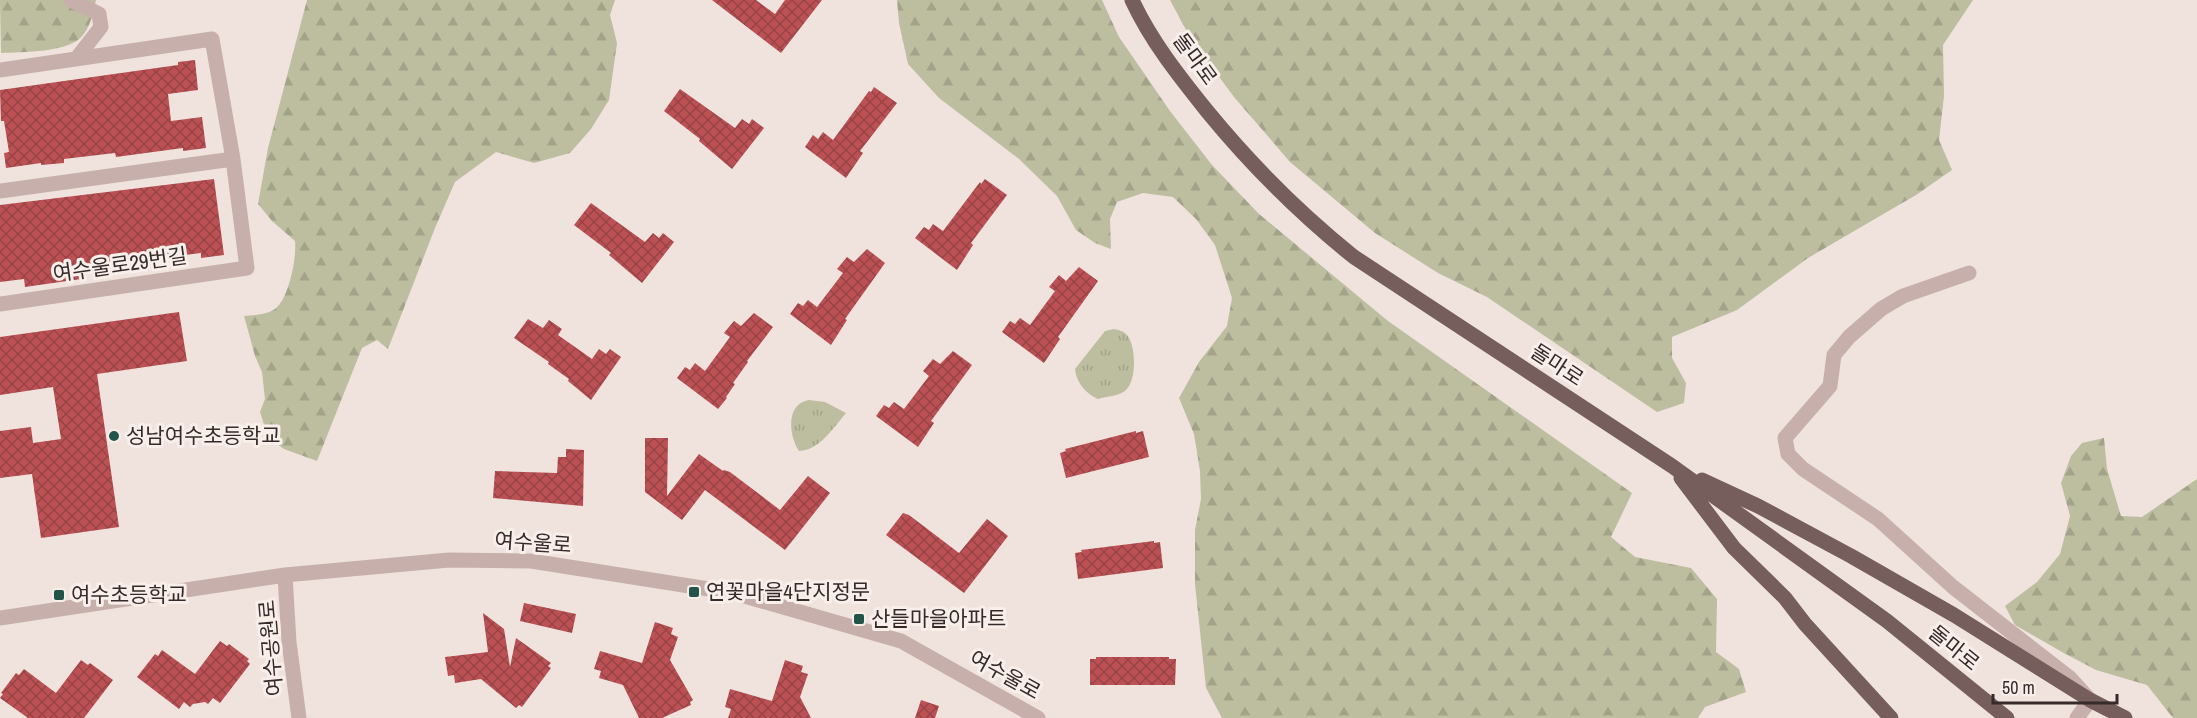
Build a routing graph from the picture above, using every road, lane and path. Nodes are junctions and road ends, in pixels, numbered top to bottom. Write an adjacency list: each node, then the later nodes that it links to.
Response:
1 (71, 0): 3 (street)
2 (1132, 0): 9 (main road, 돌마로)
3 (76, 59): 4 (street); 5 (street)
4 (0, 70)
5 (233, 159): 6 (street); 8 (street, 여수울로29번길)
6 (0, 191)
7 (1968, 273): 12 (street)
8 (0, 304)
9 (1672, 466): 12 (main road); 15 (main road); 16 (main road, 돌마로)
10 (285, 575): 11 (street, 여수울로); 13 (street, 여수공원로); 14 (street, 여수울로)
11 (0, 618)
12 (2090, 700): 17 (street); 18 (main road)
13 (298, 718)
14 (1038, 718)
15 (1892, 718)
16 (2007, 718)
17 (2077, 718)
18 (2125, 718)

